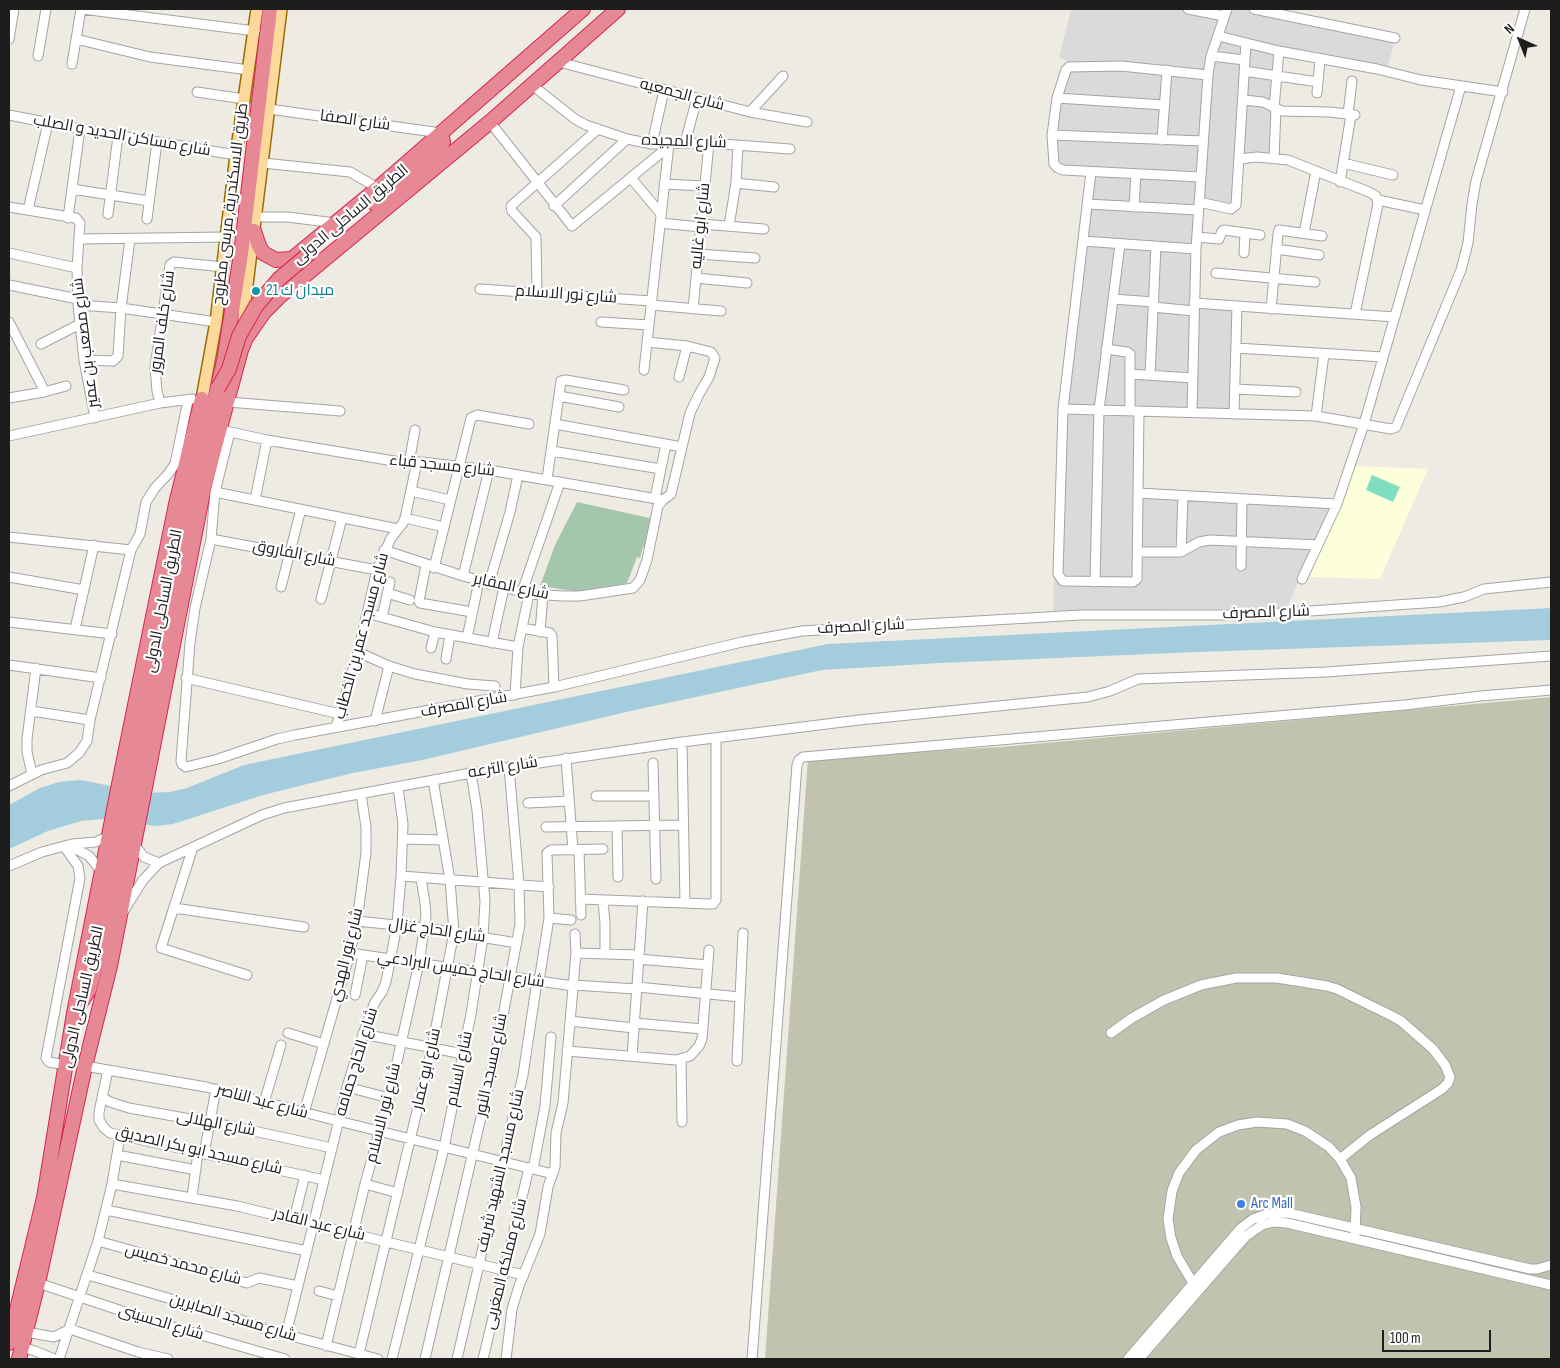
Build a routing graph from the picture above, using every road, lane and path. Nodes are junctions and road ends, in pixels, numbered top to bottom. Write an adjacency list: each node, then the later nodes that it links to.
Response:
1 (14, 9): 16 (street)
2 (46, 9): 20 (street)
3 (81, 9): 13 (street); 17 (street)
4 (257, 9): 13 (main road, طريق الاسكندرية, مرسى مطروح)
5 (270, 9): 102 (highway)
6 (281, 9): 45 (main road, طريق الاسكندرية, مرسى مطروح)
7 (583, 9): 55 (highway, الطريق الساحلى الدولى)
8 (618, 9): 24 (highway, الطريق الساحلى الدولى)
9 (1188, 9): 12 (street)
10 (1254, 9): 15 (street)
11 (1525, 9): 38 (street)
12 (1226, 12): 14 (street)
13 (255, 31): 26 (main road, طريق الاسكندرية, مرسى مطروح)
14 (1218, 36): 18 (street); 21 (street)
15 (1395, 38)
16 (9, 39)
17 (76, 39): 25 (street); 26 (street)
18 (1246, 44): 19 (street); 23 (street)
19 (1279, 51): 22 (street); 31 (street)
20 (38, 56)
21 (1211, 56): 23 (street); 29 (street)
22 (1320, 59): 33 (street); 35 (street)
23 (1245, 60): 28 (street)
24 (559, 62): 34 (highway, الطريق الساحلى الدولى); 36 (street, شارع الجمعيه)
25 (72, 64)
26 (249, 70): 42 (main road, طريق الاسكندرية, مرسى مطروح)
27 (1167, 70): 29 (street); 41 (street); 44 (street)
28 (1244, 71): 31 (street); 43 (street)
29 (1208, 75): 60 (street)
30 (783, 76): 47 (street)
31 (1277, 76): 33 (street); 46 (street)
32 (1352, 81): 48 (street)
33 (1318, 82): 39 (street)
34 (532, 85): 50 (highway, الطريق الساحلى الدولى); 53 (street, شارع المجيده)
35 (1461, 86): 38 (street); 96 (street)
36 (664, 90): 40 (street, شارع الجمعيه); 64 (street)
37 (197, 92): 42 (street)
38 (1502, 92): 189 (street)
39 (1317, 93)
40 (697, 98): 47 (street, شارع الجمعيه); 62 (street)
41 (1057, 98): 44 (street); 56 (street)
42 (244, 99): 68 (main road, طريق الاسكندرية, مرسى مطروح)
43 (1243, 100): 46 (street); 69 (street)
44 (1164, 105): 59 (street)
45 (269, 109): 55 (street, شارع الصفا); 71 (main road, طريق الاسكندرية, مرسى مطروح)
46 (1275, 109): 48 (street); 70 (street)
47 (750, 112): 51 (street, شارع الجمعيه)
48 (1351, 115): 72 (street)
49 (9, 116): 52 (street, شارع مساكن الحديد و الصلب)
50 (490, 122): 80 (street); 152 (highway, الطريق الساحلى الدولى)
51 (807, 122)
52 (48, 123): 54 (street, شارع مساكن الحديد و الصلب); 95 (street)
53 (598, 128): 58 (street, شارع المجيده); 80 (street)
54 (80, 130): 57 (street, شارع مساكن الحديد و الصلب); 86 (street)
55 (441, 133): 85 (highway, الطريق الساحلى الدولى); 167 (highway, bridge)
56 (1052, 135): 59 (street); 74 (street)
57 (118, 136): 61 (street, شارع مساكن الحديد و الصلب); 87 (street)
58 (627, 139): 64 (street, شارع المجيده); 92 (street)
59 (1162, 140): 60 (street)
60 (1202, 141): 77 (street)
61 (157, 142): 68 (street, شارع مساكن الحديد و الصلب); 89 (street)
62 (685, 143): 63 (street, شارع المجيده); 65 (street, شارع المجيده)
63 (709, 143): 66 (street, شارع المجيده); 83 (street, شارع ابو غاليه)
64 (652, 144): 65 (street, شارع المجيده)
65 (669, 145): 78 (street); 82 (street)
66 (738, 145): 67 (street, شارع المجيده); 81 (street)
67 (790, 149)
68 (236, 155): 110 (main road, طريق الاسكندرية, مرسى مطروح)
69 (1240, 158): 70 (street); 93 (street)
70 (1274, 158): 73 (street)
71 (263, 163): 85 (street); 102 (main road, طريق الاسكندرية, مرسى مطروح)
72 (1343, 163): 76 (street); 79 (street)
73 (1316, 171): 79 (street); 107 (street)
74 (1091, 172): 75 (street); 90 (street)
75 (1136, 174): 77 (street); 94 (street)
76 (1393, 175)
77 (1200, 177): 93 (street)
78 (631, 178): 92 (street); 100 (street)
79 (1340, 182): 88 (street)
80 (537, 183): 92 (street); 133 (street)
81 (736, 183): 84 (street); 104 (street)
82 (664, 184): 83 (street); 100 (street)
83 (705, 186): 103 (street, شارع ابو غاليه)
84 (774, 186)
85 (378, 188): 101 (highway, الطريق الساحلى الدولى)
86 (72, 189): 87 (street); 98 (street)
87 (110, 195): 89 (street); 97 (street)
88 (1378, 200): 96 (street); 145 (street)
89 (149, 201): 99 (street)
90 (1087, 204): 94 (street); 114 (street)
91 (9, 206): 95 (street)
92 (554, 206)
93 (1198, 206): 94 (street); 111 (street)
94 (1134, 207)
95 (28, 210): 98 (street)
96 (1425, 210): 146 (street)
97 (108, 214)
98 (68, 218): 112 (street, شارع مصعب بن عمير)
99 (147, 219)
100 (660, 219): 103 (street); 136 (street)
101 (335, 223): 102 (street); 102 (highway, الطريق الساحلى الدولى)
102 (252, 225): 152 (main road, طريق الاسكندرية, مرسى مطروح); 167 (highway)
103 (701, 225): 104 (street); 121 (street, شارع ابو غاليه)
104 (729, 226): 105 (street)
105 (764, 229)
106 (1245, 233): 108 (street); 111 (street); 120 (street)
107 (1304, 233): 109 (street); 118 (street)
108 (1260, 235)
109 (1322, 236)
110 (226, 237): 113 (street); 124 (main road, طريق الاسكندرية, مرسى مطروح)
111 (1196, 237): 117 (street)
112 (79, 239): 113 (street); 125 (street, شارع مصعب بن عمير)
113 (130, 239): 140 (street)
114 (1083, 241): 115 (street); 178 (street)
115 (1120, 244): 116 (street); 134 (street)
116 (1156, 246): 117 (street); 137 (street)
117 (1196, 249): 139 (street)
118 (1276, 249): 122 (street); 128 (street)
119 (9, 253): 125 (street)
120 (1244, 253)
121 (698, 254): 123 (street); 127 (street, شارع ابو غاليه)
122 (1319, 255)
123 (754, 258)
124 (223, 267): 144 (street, شارع خلف المرور); 148 (main road, طريق الاسكندرية, مرسى مطروح)
125 (77, 268): 135 (street, شارع مصعب بن عمير)
126 (1216, 273): 128 (street)
127 (696, 278): 130 (street); 141 (street, شارع ابو غاليه)
128 (1274, 278): 129 (street); 142 (street)
129 (1315, 282)
130 (747, 283)
131 (9, 284): 135 (street)
132 (480, 288): 133 (street, شارع نور الاسلام)
133 (537, 293): 136 (street, شارع نور الاسلام)
134 (1113, 299): 137 (street); 156 (street)
135 (78, 302): 140 (street); 150 (street, شارع مصعب بن عمير)
136 (651, 303): 141 (street, شارع نور الاسلام); 151 (street)
137 (1154, 305): 139 (street); 163 (street)
138 (1237, 306): 139 (street); 142 (street); 157 (street)
139 (1194, 307): 165 (street)
140 (121, 308): 144 (street); 160 (street)
141 (693, 309): 143 (street, شارع نور الاسلام)
142 (1271, 309): 145 (street)
143 (721, 311)
144 (163, 314): 148 (street); 176 (street, شارع خلف المرور)
145 (1355, 314): 146 (street)
146 (1394, 317): 159 (street)
147 (9, 322): 170 (street)
148 (216, 322): 174 (main road, طريق الاسكندرية, مرسى مطروح)
149 (601, 322): 151 (street)
150 (80, 324): 154 (street); 160 (street, شارع مصعب بن عمير)
151 (649, 325): 153 (street)
152 (246, 338): 175 (highway, الطريق الساحلى الدولى)
153 (647, 342): 155 (street); 161 (street)
154 (41, 344)
155 (687, 346): 164 (street); 195 (street, شارع المقابر)
156 (1106, 348): 162 (street); 179 (street)
157 (1236, 348): 158 (street); 168 (street)
158 (1324, 354): 159 (street); 185 (street)
159 (1383, 357): 189 (street)
160 (84, 360): 186 (street, شارع مصعب بن عمير)
161 (644, 370)
162 (1130, 374): 163 (street); 181 (street)
163 (1150, 376): 165 (street)
164 (679, 377)
165 (1193, 378): 183 (street)
166 (66, 386): 170 (street)
167 (218, 388): 283 (highway)
168 (1235, 388): 171 (street); 184 (street)
169 (624, 390): 172 (street)
170 (44, 392): 173 (street)
171 (1296, 392)
172 (559, 396): 177 (street); 188 (street)
173 (9, 398)
174 (195, 399): 176 (street); 223 (street); 283 (highway, الطريق الساحلى الدولى)
175 (228, 402): 180 (street); 191 (highway, الطريق الساحلى الدولى)
176 (160, 404): 186 (street)
177 (619, 406)
178 (1063, 409): 179 (street); 237 (street)
179 (1099, 410): 181 (street); 237 (street)
180 (340, 411)
181 (1130, 411): 182 (street)
182 (1140, 411): 183 (street); 206 (street)
183 (1192, 412): 184 (street)
184 (1234, 414): 185 (street)
185 (1316, 416): 189 (street)
186 (95, 418): 192 (street)
187 (529, 424): 198 (street)
188 (556, 424): 194 (street); 196 (street)
189 (1364, 424): 212 (street)
190 (415, 430): 197 (street, شارع مسجد عمر بن الخطاب)
191 (225, 431): 193 (street, شارع مسجد قباء); 205 (street); 302 (highway, الطريق الساحلى الدولى)
192 (9, 436)
193 (267, 440): 197 (street, شارع مسجد قباء); 210 (street)
194 (666, 444): 195 (street); 199 (street)
195 (682, 447): 208 (street, شارع المقابر)
196 (552, 450): 199 (street); 202 (street)
197 (413, 462): 198 (street, شارع مسجد قباء); 204 (street, شارع مسجد عمر بن الخطاب)
198 (458, 466): 200 (street, شارع مسجد قباء); 211 (street)
199 (661, 469): 208 (street)
200 (489, 470): 201 (street, شارع مسجد قباء); 232 (street)
201 (518, 475): 202 (street, شارع مسجد قباء); 239 (street)
202 (547, 480): 203 (street, شارع مسجد قباء)
203 (560, 482): 208 (street, شارع مسجد قباء); 244 (street)
204 (411, 491): 211 (street); 215 (street, شارع مسجد عمر بن الخطاب)
205 (215, 492): 210 (street); 219 (street)
206 (1138, 493): 207 (street); 225 (street)
207 (1183, 496): 209 (street); 226 (street)
208 (659, 499): 245 (street, شارع المقابر)
209 (1242, 499): 212 (street); 220 (street)
210 (255, 500): 213 (street)
211 (450, 500): 216 (street)
212 (1337, 504): 221 (street)
213 (300, 509): 214 (street); 227 (street)
214 (342, 518): 217 (street); 228 (street)
215 (405, 518): 216 (street); 217 (street, شارع مسجد عمر بن الخطاب)
216 (444, 527): 229 (street)
217 (398, 529): 224 (street, شارع مسجد عمر بن الخطاب)
218 (9, 537): 222 (street)
219 (211, 539): 227 (street, شارع الفاروق); 269 (street)
220 (1242, 541): 221 (street); 226 (street); 230 (street)
221 (1318, 544): 234 (street)
222 (94, 545): 223 (street); 242 (street)
223 (131, 550): 256 (street)
224 (384, 550): 229 (street, شارع المقابر); 231 (street, شارع مسجد عمر بن الخطاب)
225 (1138, 552): 226 (street); 237 (street)
226 (1181, 552)
227 (289, 554): 228 (street, شارع الفاروق); 240 (street)
228 (331, 562): 231 (street, شارع الفاروق); 246 (street)
229 (430, 566): 232 (street, شارع المقابر); 248 (street)
230 (1241, 566)
231 (377, 570): 249 (street, شارع مسجد عمر بن الخطاب)
232 (463, 576): 235 (street, شارع المقابر)
233 (9, 577): 242 (street)
234 (1302, 579)
235 (478, 581): 239 (street, شارع المقابر); 248 (street)
236 (390, 582): 243 (street)
237 (1095, 582)
238 (1551, 582): 271 (street, شارع المصرف)
239 (489, 584): 241 (street, شارع المقابر)
240 (280, 587)
241 (504, 587): 244 (street, شارع المقابر); 259 (street)
242 (84, 590): 253 (street)
243 (387, 593): 247 (street); 250 (street)
244 (526, 593): 245 (street, شارع المقابر); 252 (street)
245 (543, 595): 255 (street)
246 (321, 599)
247 (410, 600)
248 (472, 612): 258 (street)
249 (367, 613): 250 (street); 262 (street, شارع مسجد عمر بن الخطاب)
250 (382, 618): 254 (street)
251 (9, 622): 253 (street)
252 (522, 628): 255 (street); 260 (street)
253 (75, 629): 256 (street)
254 (435, 632): 257 (street); 261 (street)
255 (540, 632): 271 (street)
256 (112, 634): 268 (street)
257 (450, 635): 258 (street); 264 (street)
258 (467, 638): 259 (street)
259 (492, 642): 260 (street)
260 (518, 647): 273 (street)
261 (431, 648)
262 (358, 652): 266 (street); 275 (street, شارع مسجد عمر بن الخطاب)
263 (1551, 656): 279 (street, شارع الترعه)
264 (446, 659)
265 (9, 665): 267 (street)
266 (389, 666): 270 (street); 277 (street)
267 (36, 668): 268 (street); 274 (street)
268 (101, 678): 276 (street)
269 (186, 678): 275 (street); 278 (street, شارع المصرف)
270 (494, 686)
271 (554, 687): 273 (street, شارع المصرف)
272 (1551, 690): 443 (street)
273 (515, 695): 277 (street, شارع المصرف)
274 (31, 711): 276 (street); 286 (street)
275 (340, 714): 278 (street, شارع مسجد عمر بن الخطاب)
276 (90, 720): 286 (street)
277 (375, 721): 278 (street, شارع المصرف)
278 (336, 727)
279 (716, 738): 280 (street, شارع الترعه); 321 (street)
280 (682, 742): 281 (street, شارع الترعه); 296 (street)
281 (566, 758): 284 (street, شارع الترعه); 293 (street)
282 (653, 763): 292 (street)
283 (130, 765): 302 (highway, الطريق الساحلى الدولى)
284 (509, 767): 285 (street, شارع الترعه); 316 (street, شارع مسجد النور)
285 (472, 773): 287 (street, شارع الترعه); 315 (street, شارع السلام)
286 (32, 774): 288 (street)
287 (433, 780): 289 (street, شارع الترعه); 301 (street, شارع ابو عمار)
288 (9, 786)
289 (398, 787): 290 (street, شارع الترعه); 300 (street, شارع الحاج حمامه)
290 (361, 794): 304 (street, شارع الترعه); 327 (street, شارع نور الهدي)
291 (596, 796): 292 (street)
292 (654, 796): 295 (street)
293 (569, 801): 294 (street); 297 (street)
294 (528, 803)
295 (655, 825): 296 (street); 298 (street); 313 (street)
296 (683, 825): 321 (street)
297 (571, 826): 298 (street); 299 (street); 306 (street)
298 (617, 826): 311 (street)
299 (546, 827)
300 (404, 839): 301 (street); 310 (street, شارع الحاج حمامه)
301 (443, 840): 314 (street, شارع ابو عمار)
302 (121, 842): 303 (street); 307 (street); 309 (highway, الطريق الساحلى الدولى); 323 (highway, الطريق الساحلى الدولى); 355 (highway)
303 (64, 846): 308 (street); 309 (street); 372 (street)
304 (193, 847): 307 (street, شارع الترعه); 322 (street)
305 (603, 849): 306 (street)
306 (576, 850): 317 (street, شارع مسجد الشهيد شريف); 318 (street)
307 (158, 863): 323 (street, شارع الترعه)
308 (9, 866)
309 (102, 872): 355 (highway, الطريق الساحلى الدولى)
310 (402, 876): 312 (street); 328 (street, شارع الحاج حمامه)
311 (618, 877)
312 (421, 878): 314 (street); 330 (street, شارع نور الاسلام)
313 (656, 879)
314 (450, 880): 315 (street); 331 (street, شارع ابو عمار)
315 (483, 882): 316 (street); 334 (street, شارع السلام)
316 (519, 884): 317 (street); 335 (street, شارع مسجد النور)
317 (549, 886): 325 (street, شارع مسجد الشهيد شريف)
318 (580, 899): 319 (street); 324 (street)
319 (603, 900): 320 (street); 339 (street)
320 (642, 901): 321 (street); 341 (street)
321 (684, 903)
322 (174, 908): 329 (street); 347 (street)
323 (120, 915): 373 (highway, الطريق الساحلى الدولى)
324 (580, 915)
325 (549, 918): 326 (street); 349 (street, شارع مسجد الشهيد شريف)
326 (571, 920)
327 (357, 921): 328 (street, شارع الحاج غزال); 337 (street, شارع نور الهدي)
328 (397, 925): 330 (street, شارع الحاج غزال); 342 (street, شارع الحاج حمامه)
329 (304, 927)
330 (425, 928): 331 (street, شارع الحاج غزال); 343 (street, شارع نور الاسلام)
331 (454, 932): 334 (street, شارع الحاج غزال); 345 (street, شارع ابو عمار)
332 (743, 933): 354 (street)
333 (575, 934): 338 (street)
334 (483, 937): 335 (street, شارع الحاج غزال); 346 (street, شارع السلام)
335 (517, 943): 348 (street, شارع مسجد النور)
336 (709, 950): 344 (street)
337 (350, 952): 340 (street, شارع الحاج خميس البرادعي); 364 (street, شارع نور الهدي)
338 (576, 953): 339 (street); 350 (street)
339 (605, 954): 341 (street)
340 (364, 955): 342 (street, شارع الحاج خميس البرادعي); 353 (street)
341 (639, 957): 344 (street); 351 (street)
342 (390, 959): 343 (street, شارع الحاج خميس البرادعي); 361 (street, شارع الحاج حمامه)
343 (419, 963): 345 (street, شارع الحاج خميس البرادعي); 363 (street, شارع نور الاسلام)
344 (708, 965): 352 (street)
345 (448, 968): 346 (street, شارع الحاج خميس البرادعي); 366 (street, شارع ابو عمار)
346 (478, 972): 348 (street, شارع الحاج خميس البرادعي); 368 (street, شارع السلام)
347 (247, 975)
348 (510, 977): 349 (street, شارع الحاج خميس البرادعي); 391 (street, شارع مسجد النور)
349 (538, 981): 350 (street, شارع الحاج خميس البرادعي); 393 (street, شارع مسجد الشهيد شريف)
350 (573, 986): 351 (street, شارع الحاج خميس البرادعي); 356 (street)
351 (636, 988): 352 (street, شارع الحاج خميس البرادعي); 357 (street)
352 (706, 994): 354 (street, شارع الحاج خميس البرادعي); 358 (street)
353 (355, 995)
354 (740, 997): 371 (street)
355 (74, 1013): 372 (highway, الطريق الساحلى الدولى)
356 (570, 1021): 357 (street); 367 (street)
357 (634, 1025): 358 (street); 369 (street)
358 (703, 1029): 370 (street)
359 (288, 1033): 364 (street)
360 (1111, 1033): 392 (street)
361 (363, 1034): 363 (street); 375 (street, شارع الحاج حمامه)
362 (551, 1037): 394 (street, شارع مملكه المغربى)
363 (401, 1042): 366 (street); 378 (street, شارع نور الاسلام)
364 (324, 1044): 380 (street, شارع نور الهدي)
365 (281, 1045): 379 (street)
366 (432, 1048): 368 (street); 386 (street, شارع ابو عمار)
367 (567, 1051): 369 (street); 396 (street)
368 (463, 1054): 388 (street, شارع السلام)
369 (632, 1056): 370 (street)
370 (681, 1059): 382 (street)
371 (737, 1060)
372 (66, 1065): 430 (highway, الطريق الساحلى الدولى)
373 (85, 1066): 374 (street, شارع عبد الناصر); 419 (highway, الطريق الساحلى الدولى)
374 (108, 1070): 376 (street, شارع عبد الناصر); 377 (street, شارع مسجد ابو بكر الصديق)
375 (348, 1087): 378 (street); 381 (street, شارع الحاج حمامه)
376 (216, 1090): 379 (street, شارع عبد الناصر); 383 (street)
377 (102, 1097): 383 (street, شارع الهلالى); 385 (street, شارع مسجد ابو بكر الصديق)
378 (389, 1098): 384 (street, شارع نور الاسلام)
379 (264, 1103): 380 (street, شارع عبد الناصر)
380 (304, 1113): 381 (street, شارع عبد الناصر)
381 (338, 1121): 384 (street, شارع عبد الناصر); 387 (street, شارع الحاج حمامه)
382 (682, 1122)
383 (210, 1123): 387 (street, شارع الهلالى); 389 (street)
384 (380, 1132): 386 (street, شارع عبد الناصر); 400 (street, شارع نور الاسلام)
385 (120, 1136): 389 (street, شارع مسجد ابو بكر الصديق); 390 (street)
386 (410, 1140): 388 (street, شارع عبد الناصر); 401 (street, شارع ابو عمار)
387 (332, 1148): 398 (street, شارع الحاج حمامه)
388 (444, 1148): 391 (street, شارع عبد الناصر); 411 (street, شارع السلام)
389 (201, 1154): 395 (street); 397 (street, شارع مسجد ابو بكر الصديق)
390 (117, 1155): 395 (street); 399 (street)
391 (473, 1155): 393 (street, شارع عبد الناصر); 413 (street, شارع مسجد النور)
392 (1340, 1159): 406 (street); 420 (street)
393 (504, 1162): 394 (street, شارع عبد الناصر); 414 (street, شارع مسجد الشهيد شريف)
394 (531, 1168): 396 (street, شارع عبد الناصر); 416 (street, شارع مملكه المغربى)
395 (196, 1170): 402 (street)
396 (553, 1174): 418 (street)
397 (305, 1176): 398 (street, شارع مسجد ابو بكر الصديق); 404 (street)
398 (324, 1180): 405 (street, شارع الحاج حمامه)
399 (112, 1184): 402 (street, شارع عبد القادر); 403 (street)
400 (365, 1184): 401 (street); 407 (street, شارع نور الاسلام)
401 (398, 1193): 410 (street, شارع ابو عمار)
402 (192, 1197): 404 (street, شارع عبد القادر)
403 (106, 1210): 409 (street); 412 (street)
404 (294, 1219): 405 (street, شارع عبد القادر)
405 (314, 1224): 407 (street, شارع عبد القادر); 412 (street, شارع الحاج حمامه)
406 (1356, 1229): 408 (street); 415 (street); 420 (street)
407 (353, 1234): 410 (street, شارع عبد القادر); 424 (street, شارع نور الاسلام)
408 (1354, 1238): 421 (street); 445 (street)
409 (98, 1241): 417 (street); 422 (street, شارع محمد خميس)
410 (386, 1242): 411 (street, شارع عبد القادر); 431 (street, شارع ابو عمار)
411 (420, 1250): 413 (street, شارع عبد القادر); 438 (street, شارع السلام)
412 (307, 1251): 422 (street, شارع الحاج حمامه)
413 (449, 1257): 414 (street, شارع عبد القادر); 439 (street, شارع مسجد النور)
414 (480, 1264): 416 (street, شارع عبد القادر); 440 (street, شارع مسجد الشهيد شريف)
415 (1551, 1265)
416 (504, 1270): 418 (street, شارع عبد القادر); 441 (street, شارع مملكه المغربى)
417 (88, 1275): 425 (street); 428 (street, شارع مسجد الصابرين)
418 (524, 1275): 442 (street)
419 (38, 1283): 425 (street, شارع الحسينى); 427 (highway, الطريق الساحلى الدولى)
420 (1194, 1283): 444 (street)
421 (1551, 1285)
422 (298, 1286): 428 (street, شارع الحاج حمامه)
423 (319, 1291): 424 (street)
424 (338, 1296): 429 (street, شارع نور الاسلام)
425 (80, 1298): 426 (street); 436 (street, شارع الحسينى)
426 (70, 1329): 427 (street); 434 (street); 435 (street)
427 (26, 1332): 430 (highway, الطريق الساحلى الدولى)
428 (286, 1335): 429 (street, شارع مسجد الصابرين)
429 (326, 1346): 431 (street, شارع مسجد الصابرين)
430 (16, 1350): 433 (street)
431 (359, 1354): 432 (street, شارع مسجد الصابرين)
432 (368, 1358): 437 (street, شارع مسجد الصابرين)
433 (54, 1359)
434 (59, 1359)
435 (168, 1359)
436 (285, 1359)
437 (378, 1359)
438 (392, 1359)
439 (425, 1359)
440 (457, 1359)
441 (483, 1359)
442 (506, 1359)
443 (752, 1359)
444 (1128, 1359)
445 (1139, 1359)

